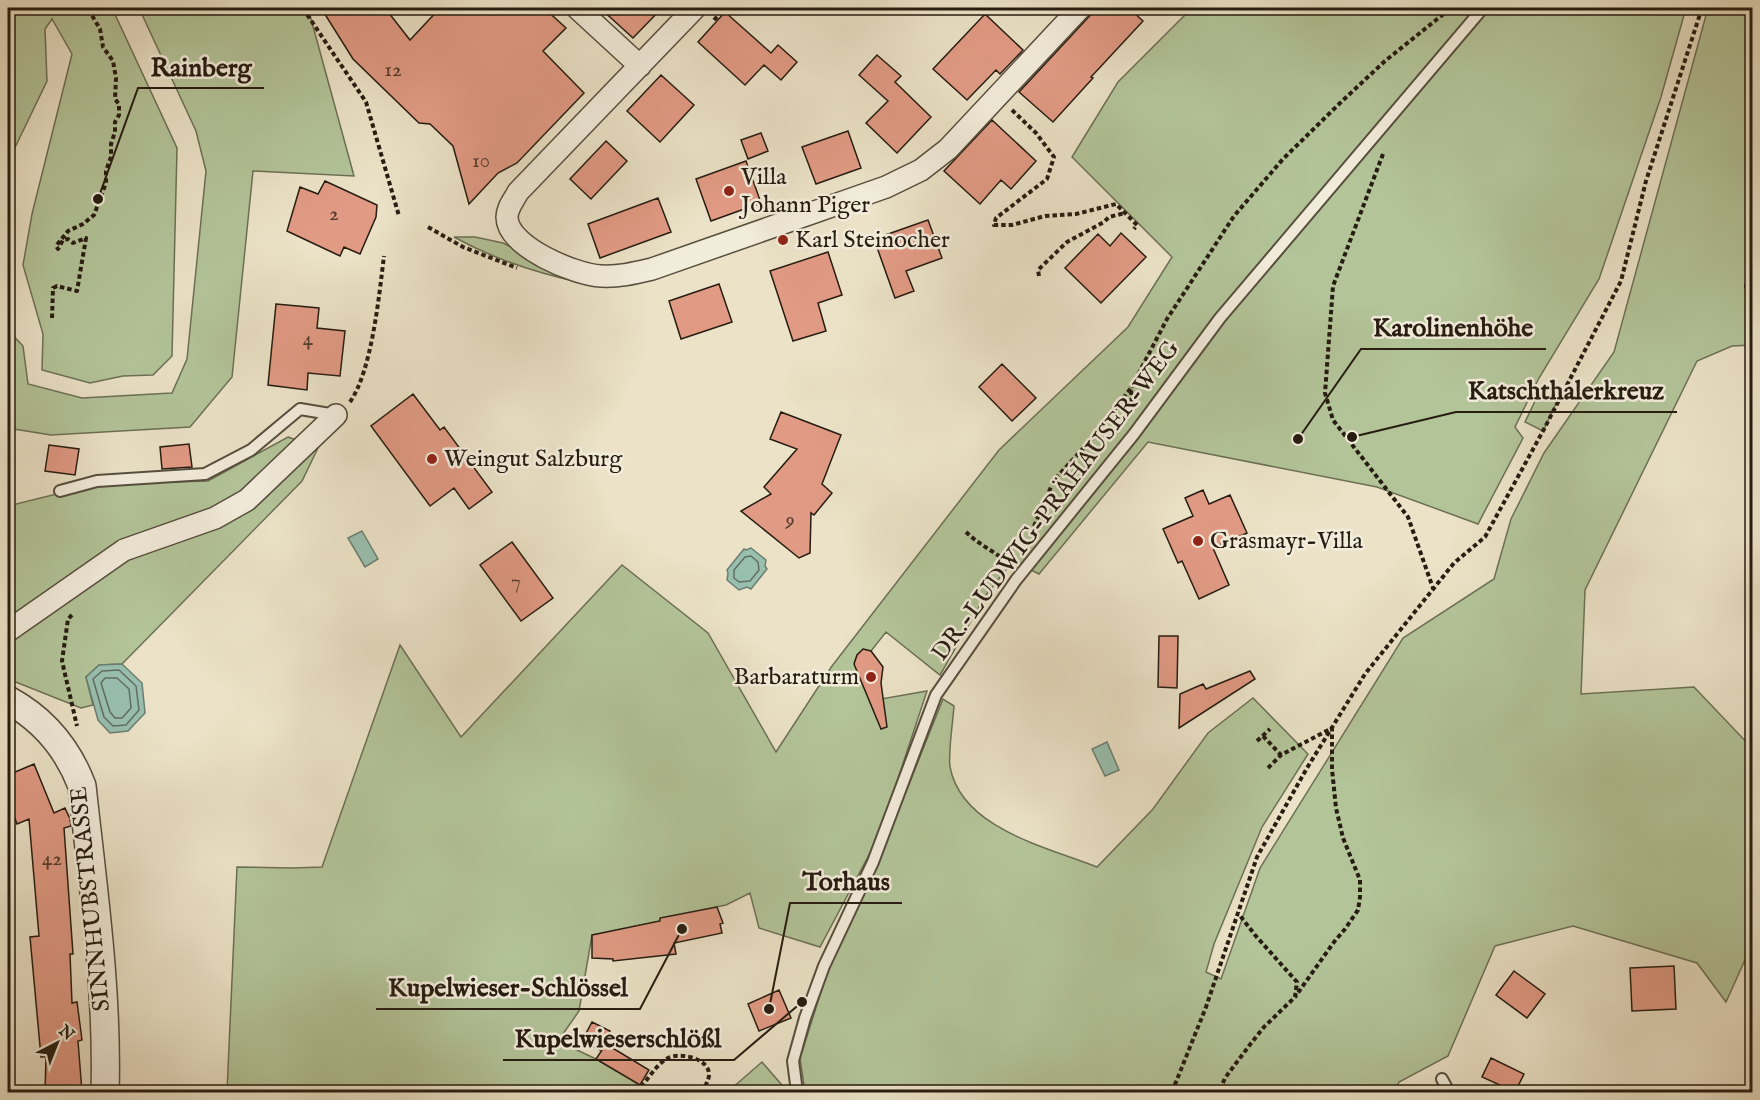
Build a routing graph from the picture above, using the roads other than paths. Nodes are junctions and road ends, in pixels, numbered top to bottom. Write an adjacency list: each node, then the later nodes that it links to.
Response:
1 (578, 8): 5 (street)
2 (695, 8): 5 (street)
3 (1080, 8): 5 (street)
4 (1483, 8): 12 (lane, DR.-LUDWIG-PRÄHAUSER-WEG)
5 (639, 66)
6 (336, 415): 7 (lane); 8 (street)
7 (60, 491)
8 (8, 631)
9 (8, 700): 11 (street, SINNHUBSTRASSE)
10 (1442, 1079): 13 (lane)
11 (105, 1092)
12 (797, 1092)
13 (1449, 1092)

